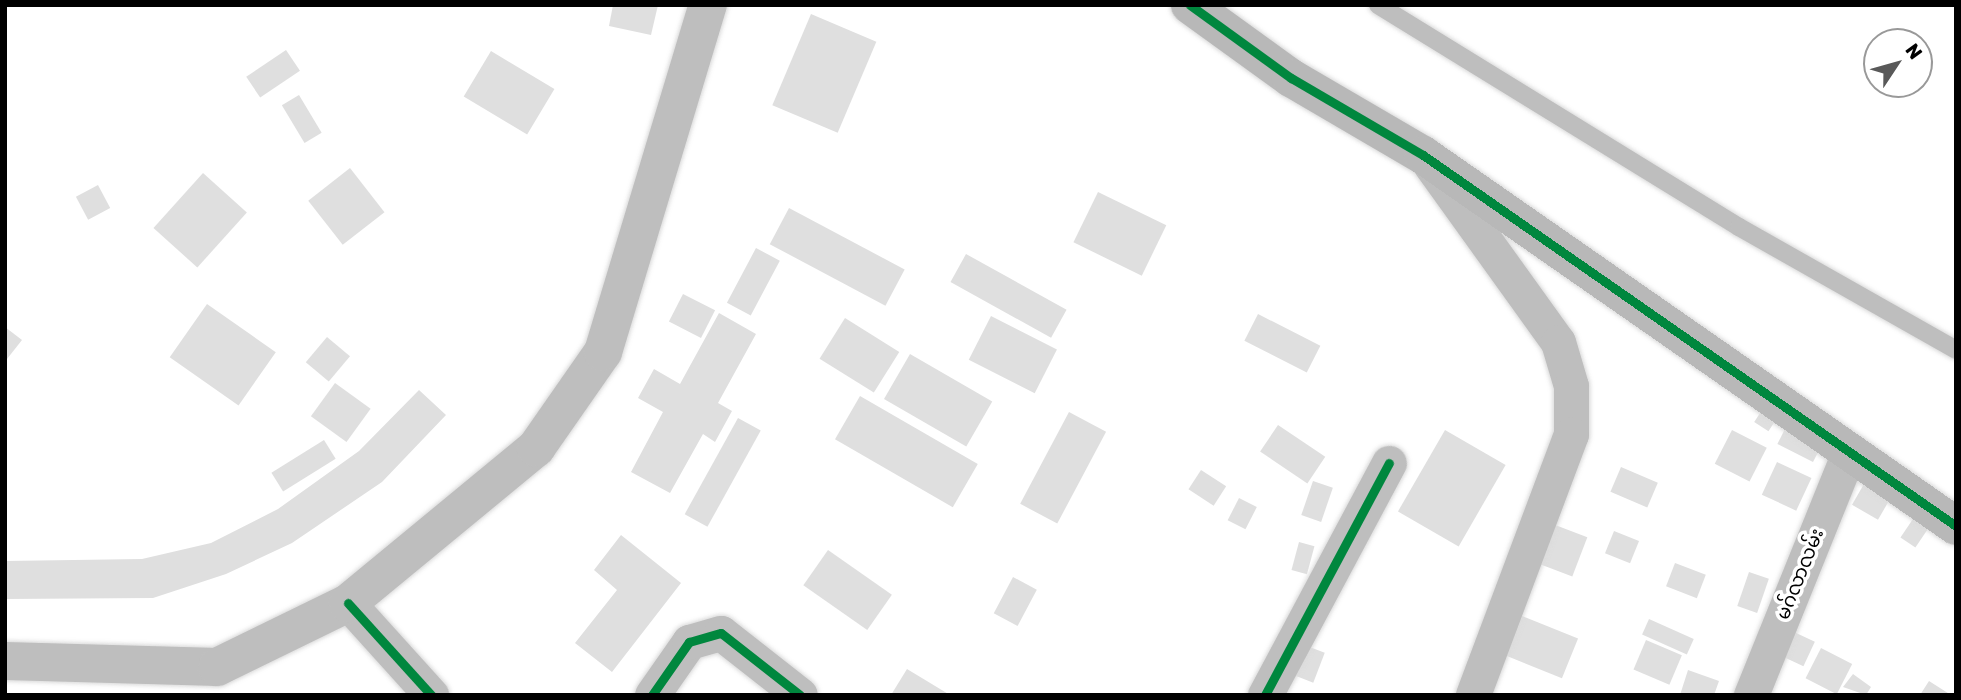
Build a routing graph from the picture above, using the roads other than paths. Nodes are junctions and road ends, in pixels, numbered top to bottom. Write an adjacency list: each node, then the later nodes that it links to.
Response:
1 (708, 5): 9 (main road)
2 (1190, 5): 4 (street)
3 (1378, 5): 5 (lane)
4 (1423, 155): 6 (street); 15 (street)
5 (1956, 349)
6 (1849, 453): 8 (street); 16 (street, မဂ်လာလမ်း)
7 (1390, 463): 14 (street)
8 (1956, 526)
9 (348, 603): 10 (main road); 11 (street)
10 (5, 661)
11 (431, 695)
12 (653, 695): 13 (street)
13 (800, 695)
14 (1265, 695)
15 (1473, 695)
16 (1751, 695)

